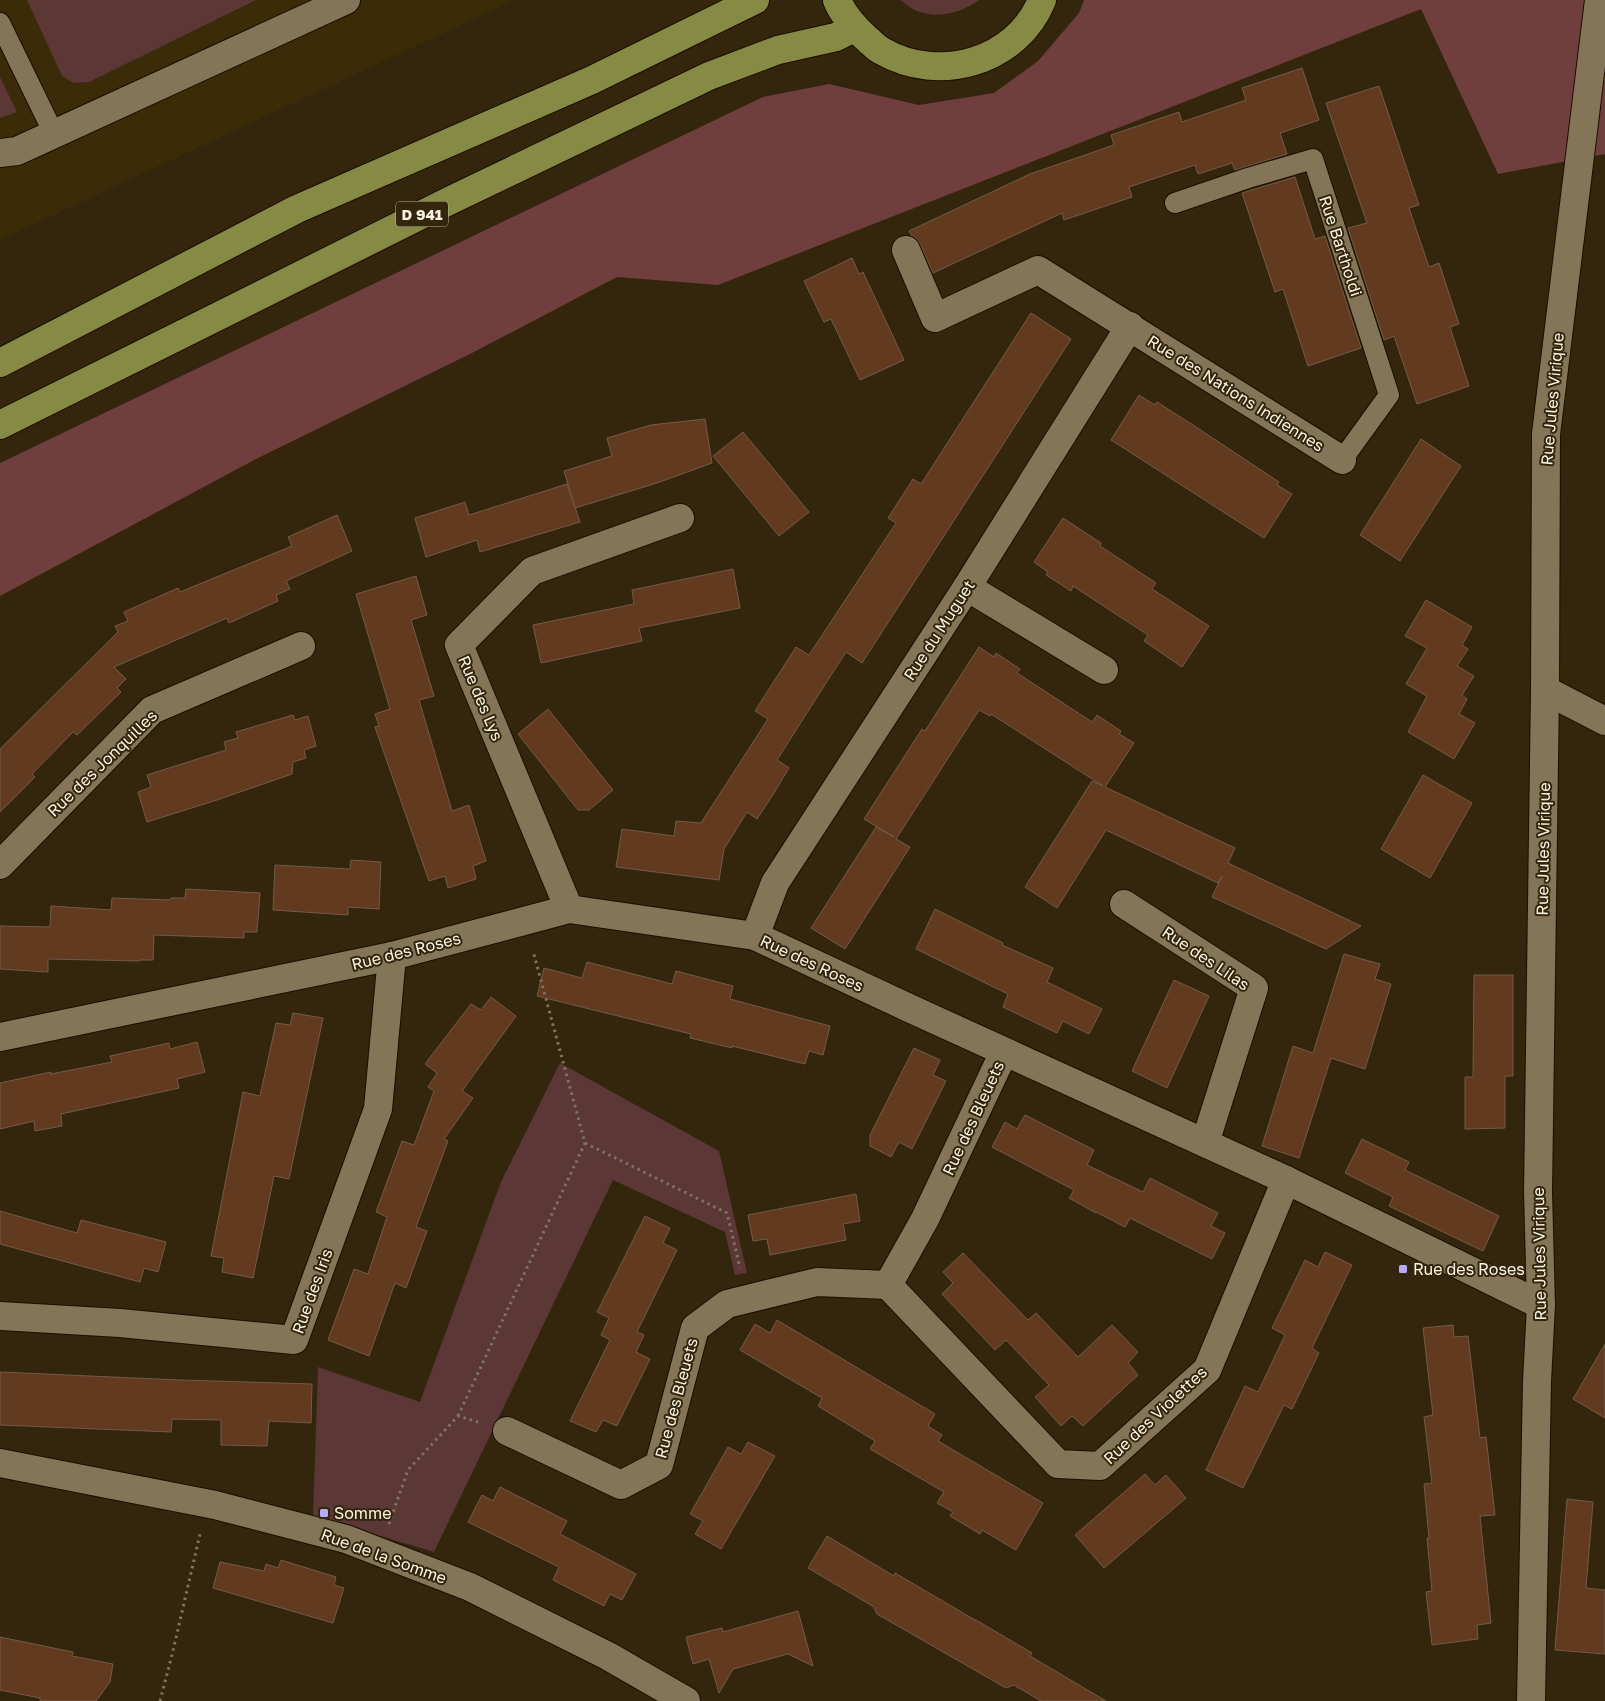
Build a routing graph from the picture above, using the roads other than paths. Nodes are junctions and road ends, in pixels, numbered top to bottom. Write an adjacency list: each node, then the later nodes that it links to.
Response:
1 (346, 0): 8 (street)
2 (755, 0): 13 (highway)
3 (837, 0): 7 (highway)
4 (1042, 0): 7 (highway)
5 (1599, 0): 20 (street, Rue Jules Virique)
6 (0, 23): 8 (lane)
7 (854, 28): 14 (highway, D 941)
8 (54, 134): 9 (street)
9 (0, 153)
10 (1175, 203): 15 (lane, Rue Bartholdi)
11 (906, 250): 12 (street, Rue des Nations Indiennes)
12 (1130, 326): 15 (street, Rue des Nations Indiennes); 17 (street, Rue du Muguet)
13 (0, 363)
14 (0, 425)
15 (1342, 460)
16 (680, 518): 24 (street, Rue des Lys)
17 (967, 587): 19 (street); 25 (street, Rue du Muguet)
18 (301, 646): 22 (street, Rue des Jonquilles)
19 (1104, 670)
20 (1545, 690): 21 (street); 32 (street, Rue Jules Virique)
21 (1605, 721)
22 (0, 865)
23 (1124, 904): 29 (street, Rue des Lilas)
24 (569, 909): 25 (street, Rue des Roses); 26 (street, Rue des Roses)
25 (755, 936): 28 (street, Rue des Roses)
26 (392, 956): 27 (street, Rue des Roses); 33 (street, Rue des Iris)
27 (0, 1037)
28 (1004, 1052): 29 (street, Rue des Roses); 31 (street, Rue des Bleuets)
29 (1205, 1143): 30 (street, Rue des Roses)
30 (1286, 1180): 31 (street, Rue des Violettes); 32 (street, Rue des Roses)
31 (888, 1285): 34 (street, Rue des Bleuets)
32 (1541, 1305): 37 (street, Rue Jules Virique)
33 (0, 1316)
34 (507, 1431)
35 (0, 1463): 36 (street, Rue de la Somme)
36 (686, 1701)
37 (1531, 1701)

